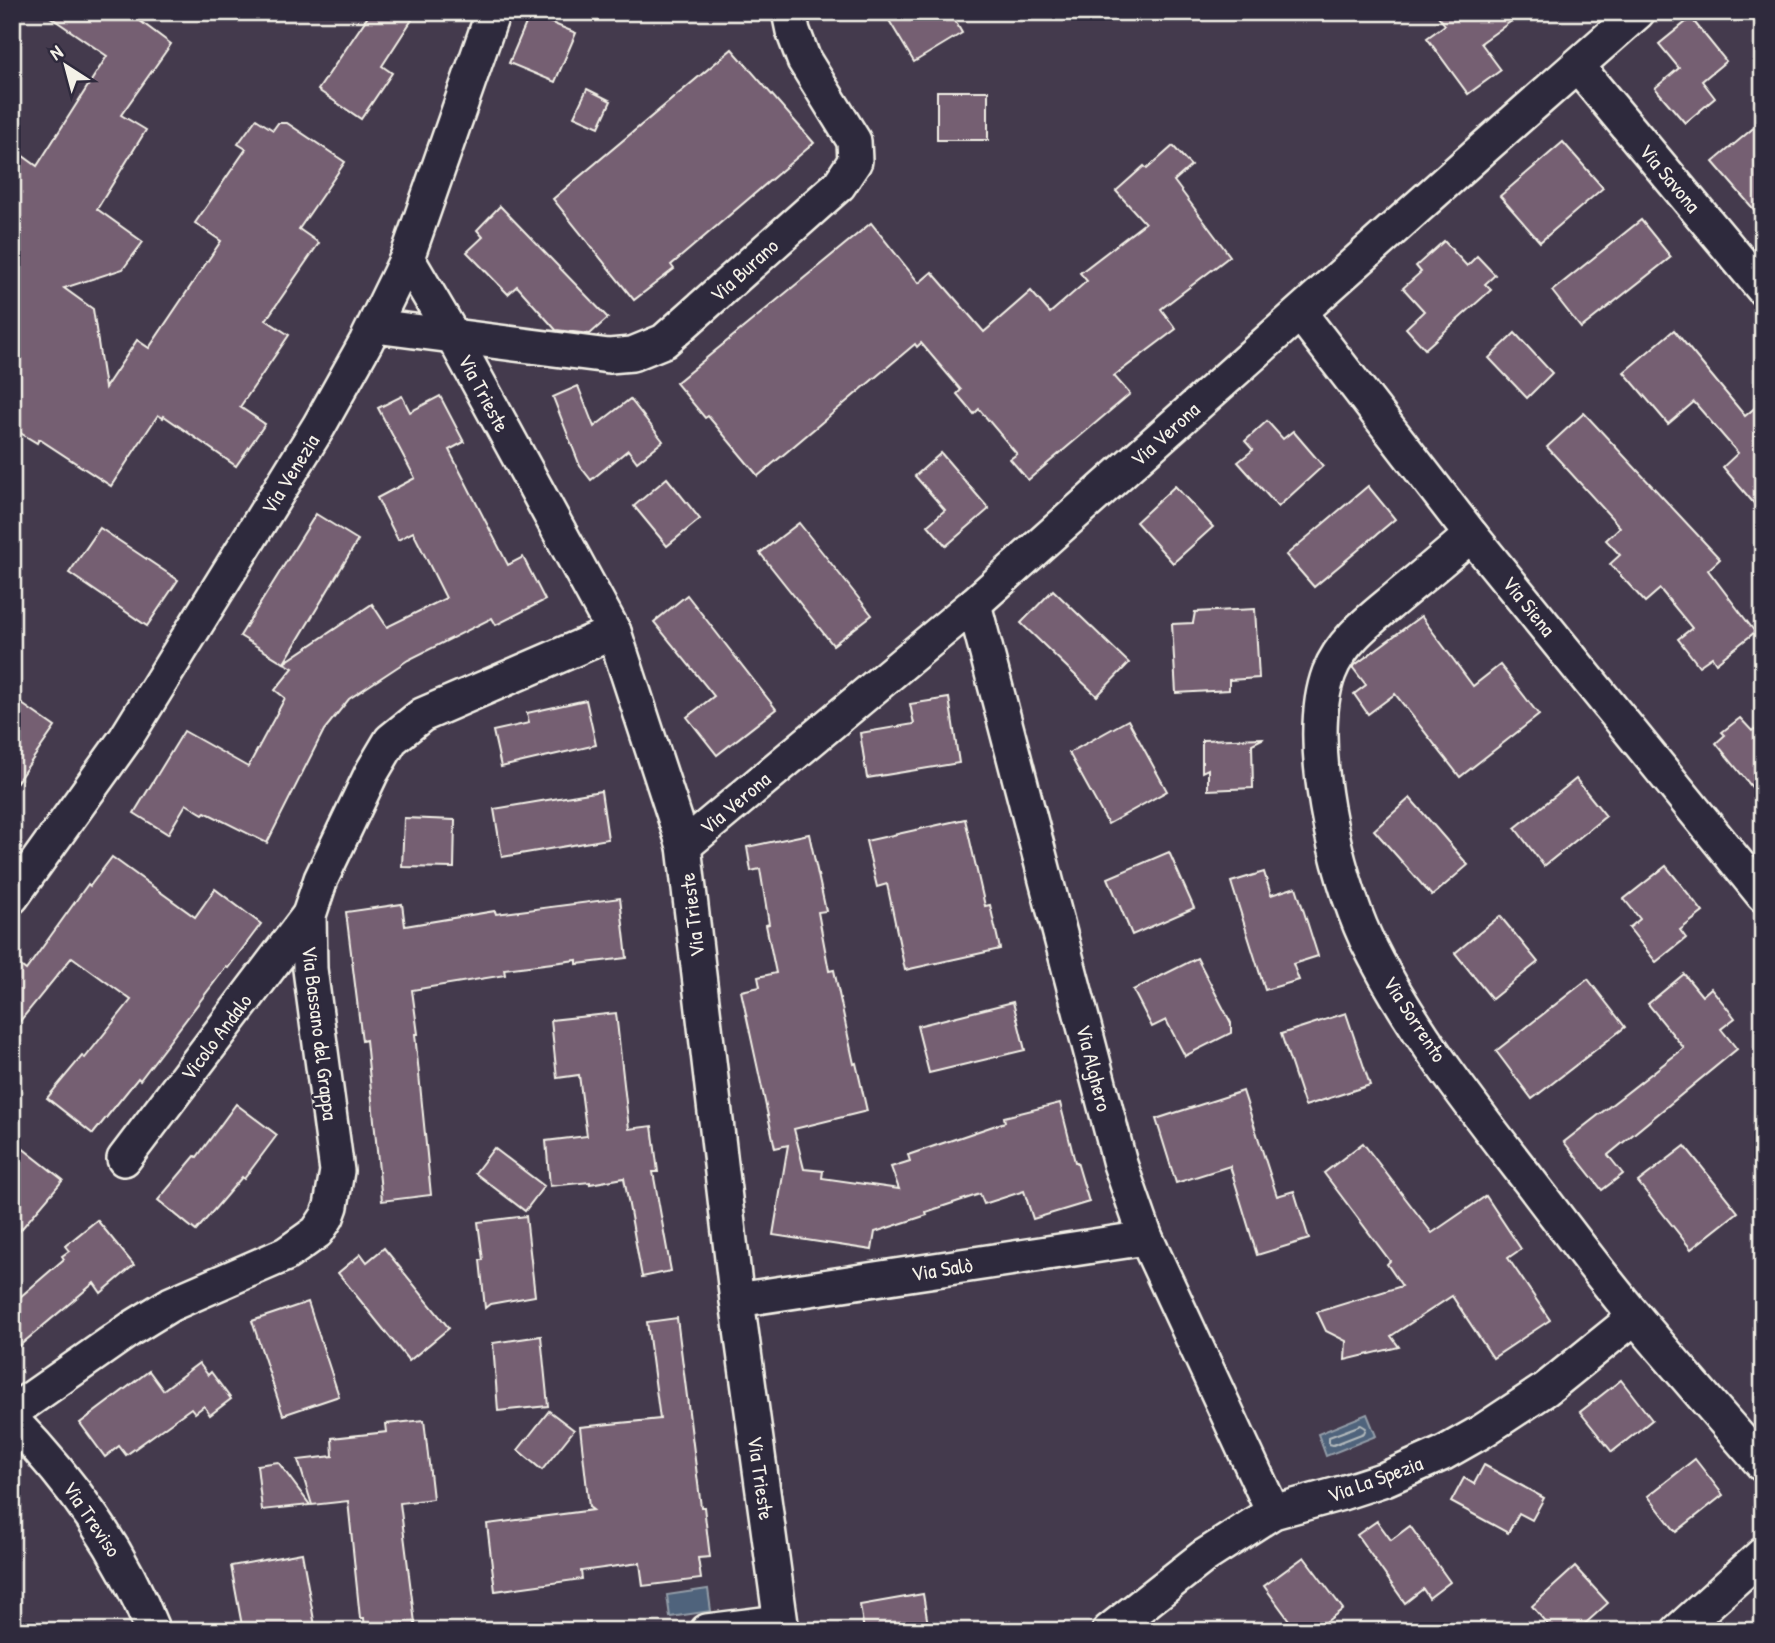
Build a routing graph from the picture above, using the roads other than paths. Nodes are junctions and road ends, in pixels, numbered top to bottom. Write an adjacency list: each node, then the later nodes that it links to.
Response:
1 (493, 12): 5 (street, Via Venezia)
2 (789, 12): 9 (street, Via Burano)
3 (1639, 12): 4 (street, Via Verona)
4 (1577, 66): 6 (street, Via Savona); 7 (street, Via Verona)
5 (407, 258): 8 (street, Via Venezia); 9 (street, Via Trieste)
6 (1762, 287)
7 (1300, 313): 10 (street, Via Siena); 11 (street, Via Verona)
8 (375, 326): 9 (street, Via Burano); 15 (street, Via Venezia)
9 (453, 337): 12 (street, Via Trieste)
10 (1471, 536): 14 (street, Via Siena); 20 (street, Via Sorrento)
11 (974, 604): 13 (street, Via Verona); 18 (street, Via Alghero)
12 (614, 632): 13 (street, Via Trieste); 16 (street, Via Bassano del Grappa)
13 (684, 846): 19 (street, Via Trieste)
14 (1763, 895)
15 (12, 897)
16 (309, 915): 17 (street, Vicolo Andalo); 21 (street, Via Bassano del Grappa)
17 (124, 1158)
18 (1146, 1238): 19 (street, Via Salò); 24 (street, Via Alghero)
19 (737, 1300): 26 (street, Via Trieste)
20 (1635, 1317): 23 (street, Via Sorrento); 24 (street, Via La Spezia)
21 (12, 1412)
22 (12, 1420): 27 (street, Via Treviso)
23 (1763, 1465)
24 (1273, 1512): 29 (street, Via La Spezia)
25 (1763, 1554): 30 (street)
26 (781, 1627): 28 (street)
27 (153, 1631)
28 (708, 1631)
29 (1109, 1631)
30 (1678, 1631)

